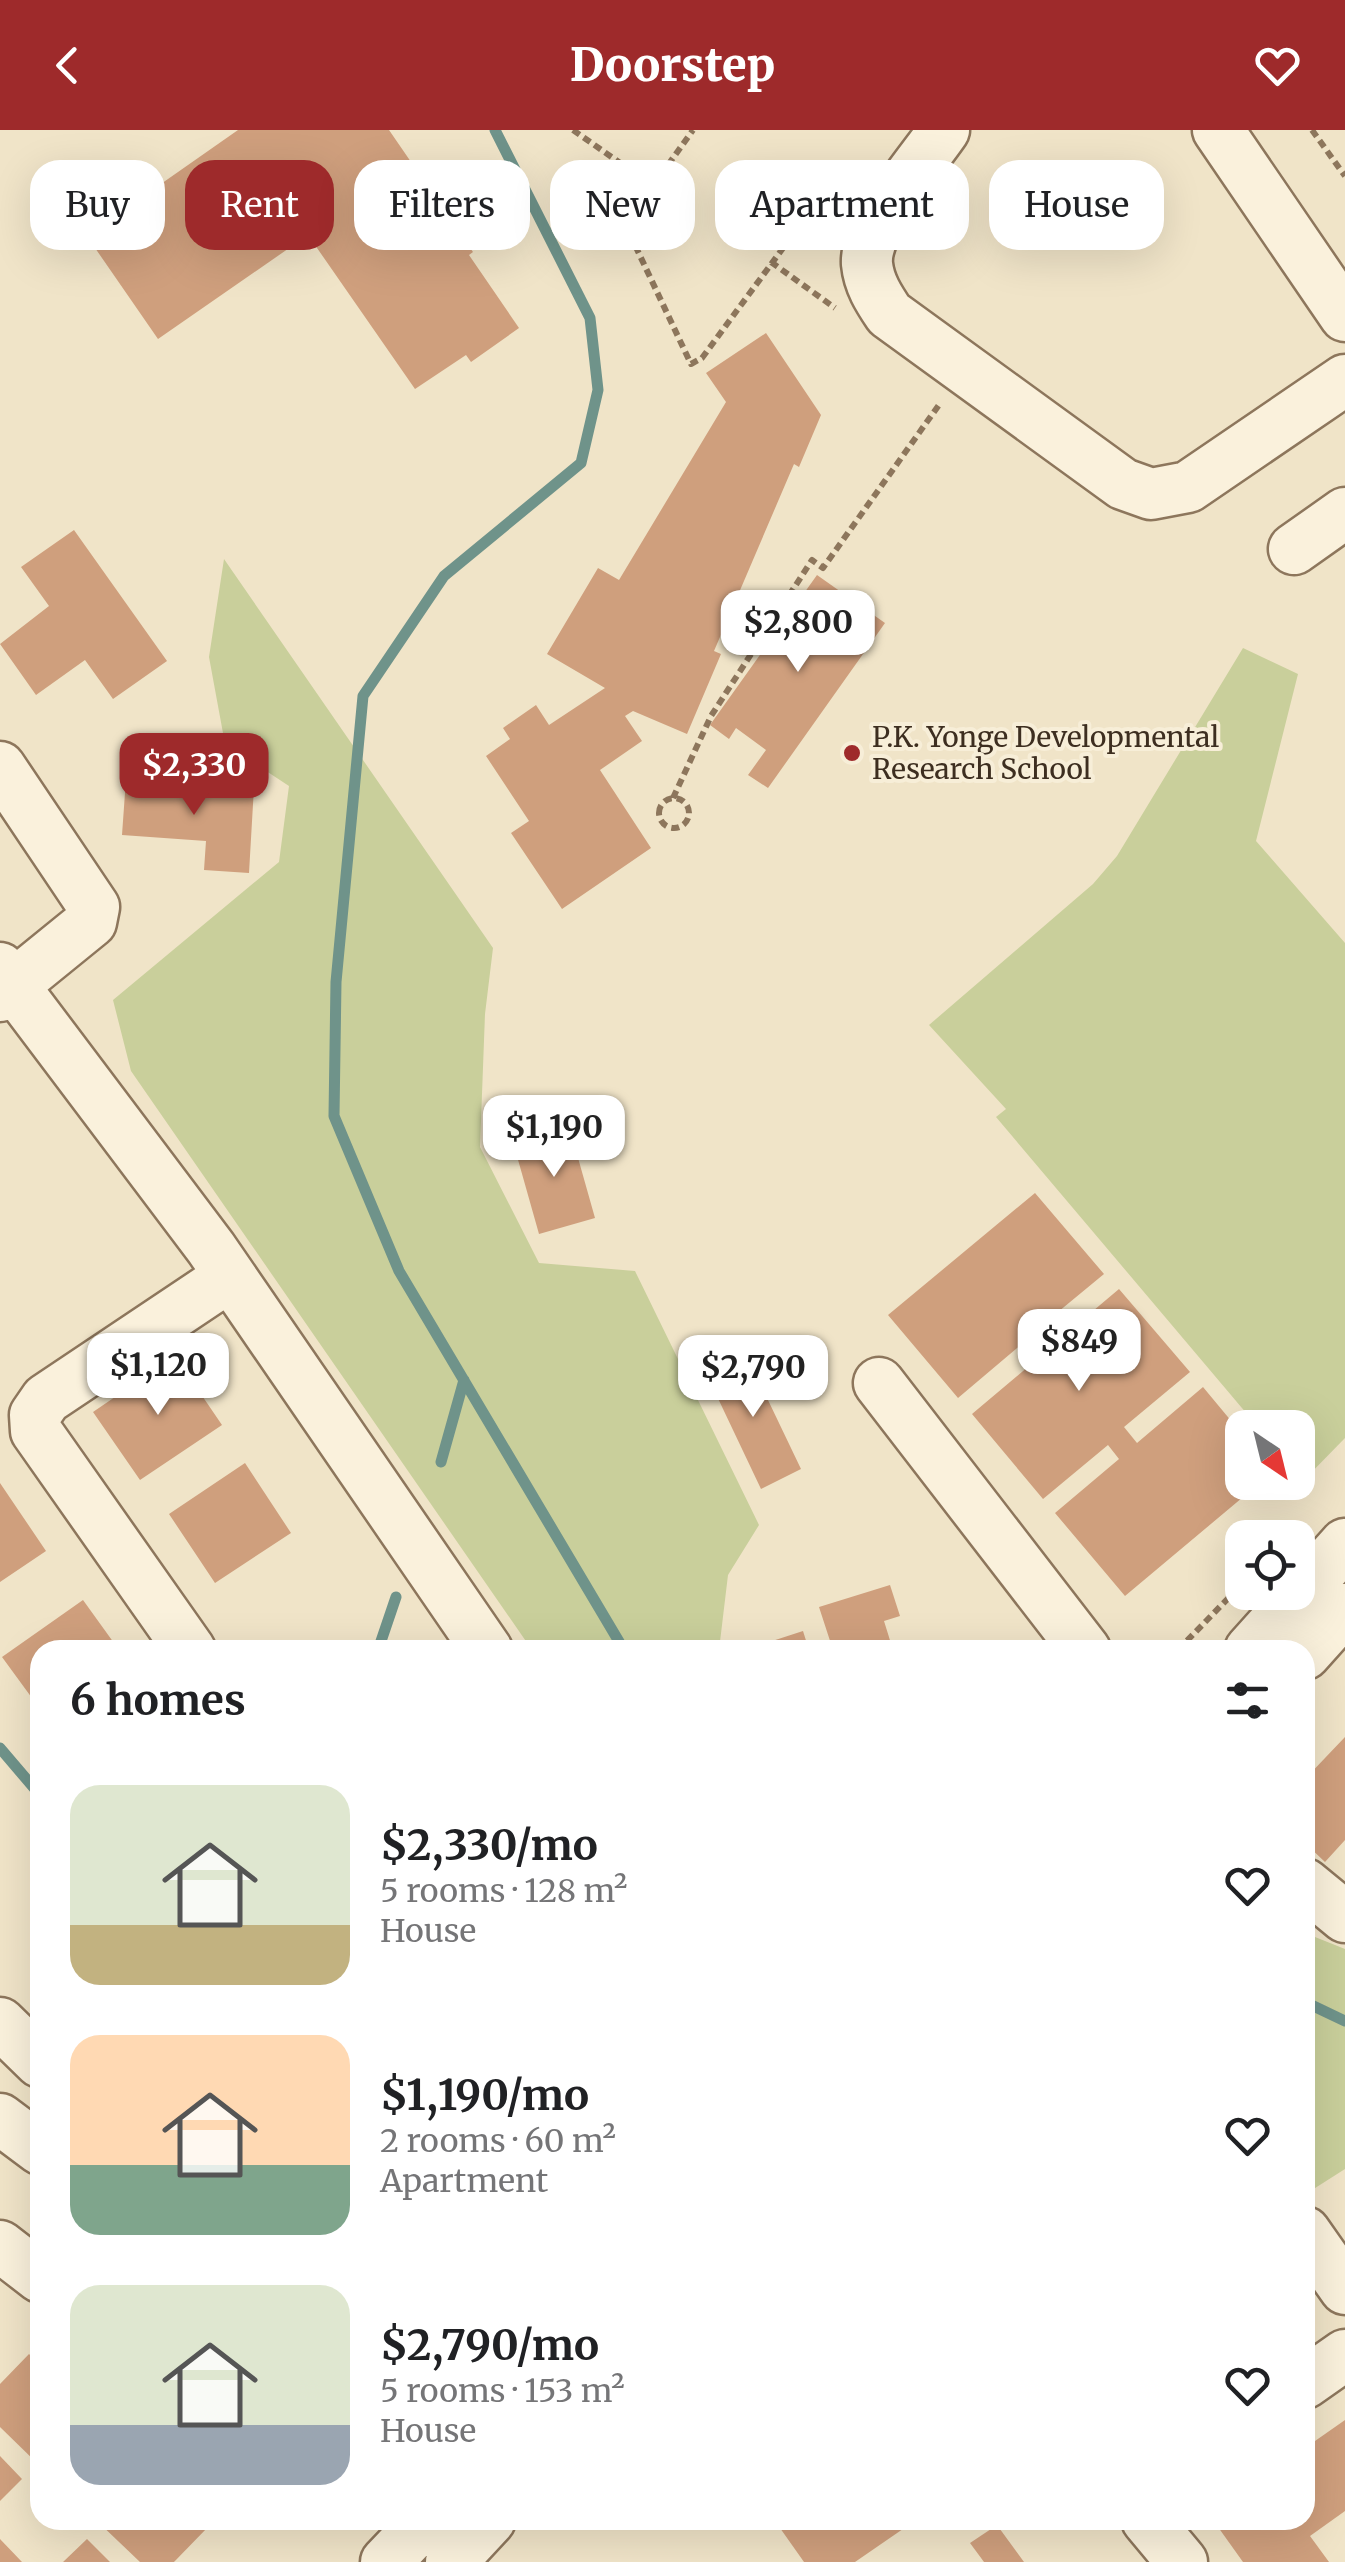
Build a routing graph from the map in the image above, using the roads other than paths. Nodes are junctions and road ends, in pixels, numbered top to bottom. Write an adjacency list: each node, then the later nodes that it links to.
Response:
1 (944, 130): 4 (street)
2 (1218, 130): 3 (street)
3 (1345, 316)
4 (1345, 380)
5 (1345, 513): 6 (street)
6 (1294, 550)
7 (0, 768): 8 (street)
8 (4, 982): 9 (street)
9 (230, 1276): 13 (street); 14 (street)
10 (879, 1382): 15 (street)
11 (1345, 1544): 16 (street)
12 (1345, 1609): 17 (street)
13 (183, 1640)
14 (480, 1640)
15 (1077, 1640)
16 (1259, 1640)
17 (1315, 1643)
18 (1315, 1892): 19 (street)
19 (1345, 1918)
20 (0, 2023): 21 (street)
21 (30, 2052)
22 (0, 2119): 23 (street)
23 (30, 2142)
24 (0, 2246): 26 (street)
25 (1315, 2246): 27 (street)
26 (30, 2269)
27 (1345, 2289)
28 (1345, 2356): 29 (street)
29 (1315, 2376)
30 (416, 2530): 33 (street)
31 (481, 2530): 34 (street)
32 (1155, 2530): 35 (street)
33 (386, 2562)
34 (451, 2562)
35 (1182, 2562)

